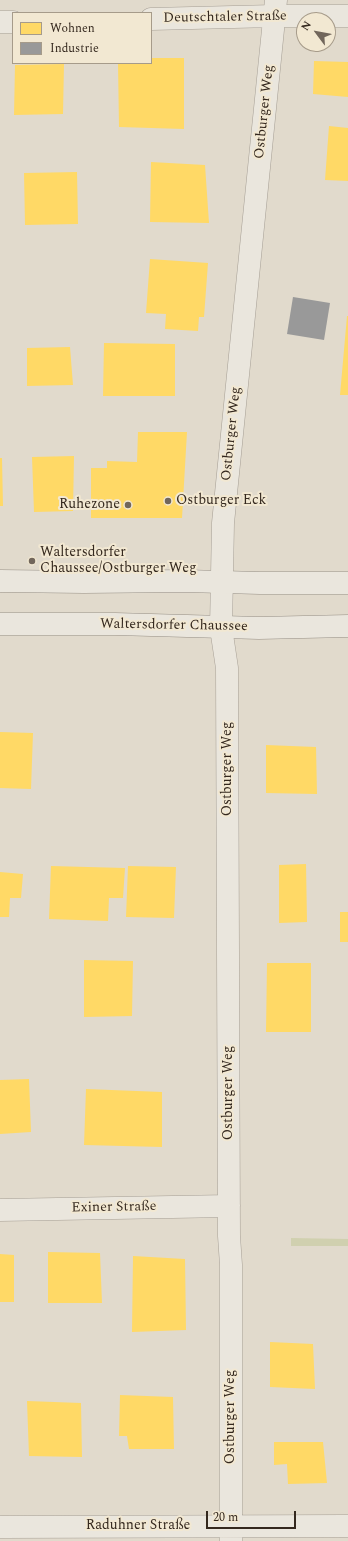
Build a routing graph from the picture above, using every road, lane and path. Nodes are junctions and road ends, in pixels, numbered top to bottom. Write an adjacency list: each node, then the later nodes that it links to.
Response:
1 (275, 8): 2 (street, Deutschtaler Straße); 3 (street, Deutschtaler Straße); 7 (street, Ostburger Weg)
2 (348, 16)
3 (152, 19)
4 (0, 22): 5 (street)
5 (12, 22)
6 (0, 581): 7 (street)
7 (223, 582): 8 (street); 11 (street, Ostburger Weg)
8 (348, 583)
9 (0, 624): 11 (street, Waltersdorfer Chaussee)
10 (348, 626): 11 (street, Waltersdorfer Chaussee)
11 (221, 628): 12 (street, Ostburger Weg)
12 (229, 1206): 13 (street, Exiner Straße); 16 (street, Ostburger Weg)
13 (0, 1210)
14 (348, 1526): 16 (street, Raduhner Straße)
15 (0, 1527): 16 (street, Raduhner Straße)
16 (231, 1533)

